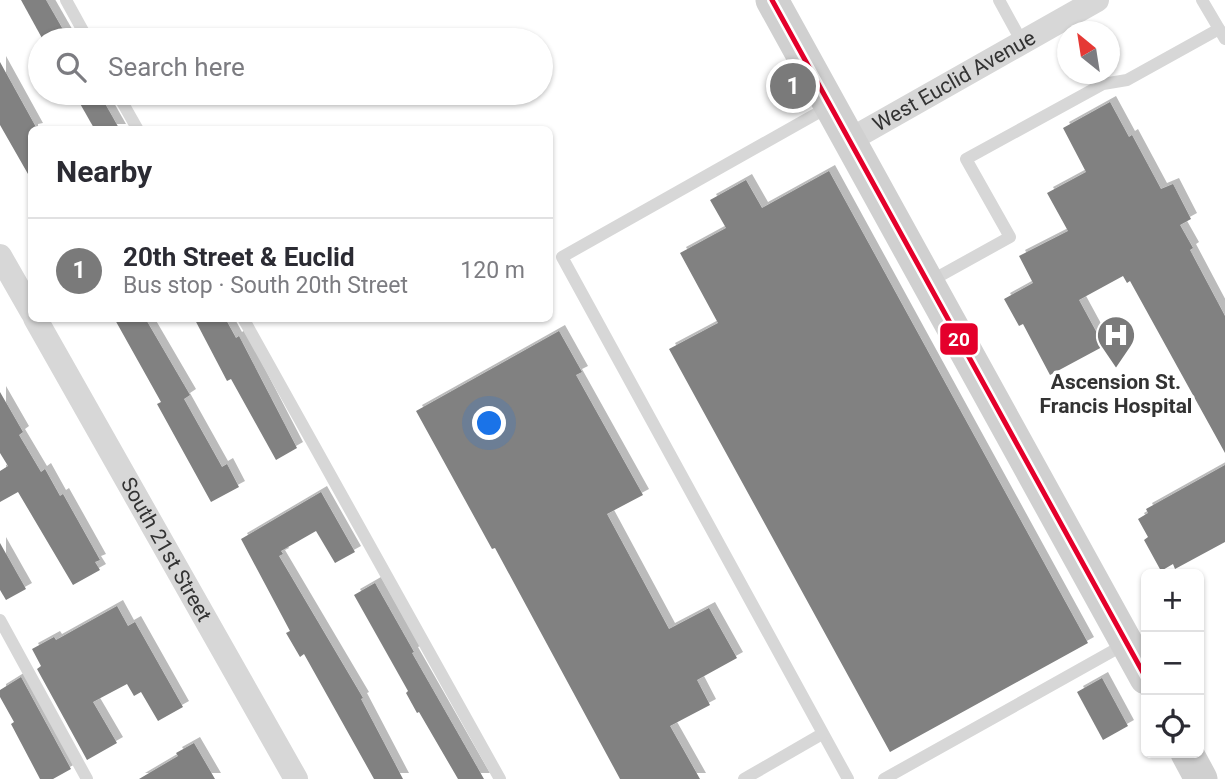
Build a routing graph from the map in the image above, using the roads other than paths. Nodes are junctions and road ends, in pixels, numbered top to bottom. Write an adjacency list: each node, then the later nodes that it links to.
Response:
1 (66, 0): 6 (lane)
2 (772, 0): 10 (street)
3 (999, 0): 8 (lane)
4 (1097, 0): 8 (street, West Euclid Avenue)
5 (1202, 0): 7 (lane)
6 (81, 28)
7 (1222, 34): 14 (lane)
8 (1022, 42): 12 (street, West Euclid Avenue)
9 (124, 105): 11 (lane)
10 (830, 106): 12 (street); 21 (lane)
11 (136, 126)
12 (848, 141): 14 (street)
13 (0, 256): 15 (street)
14 (927, 283): 19 (street)
15 (28, 305)
16 (37, 322): 24 (street, South 21st Street)
17 (245, 322): 25 (lane)
18 (0, 620): 23 (lane)
19 (1127, 642): 20 (street); 28 (lane)
20 (1141, 669)
21 (822, 734): 26 (lane); 27 (lane)
22 (1190, 758): 29 (street)
23 (87, 779)
24 (296, 779)
25 (499, 779)
26 (744, 779)
27 (848, 779)
28 (884, 779)
29 (1201, 779)

